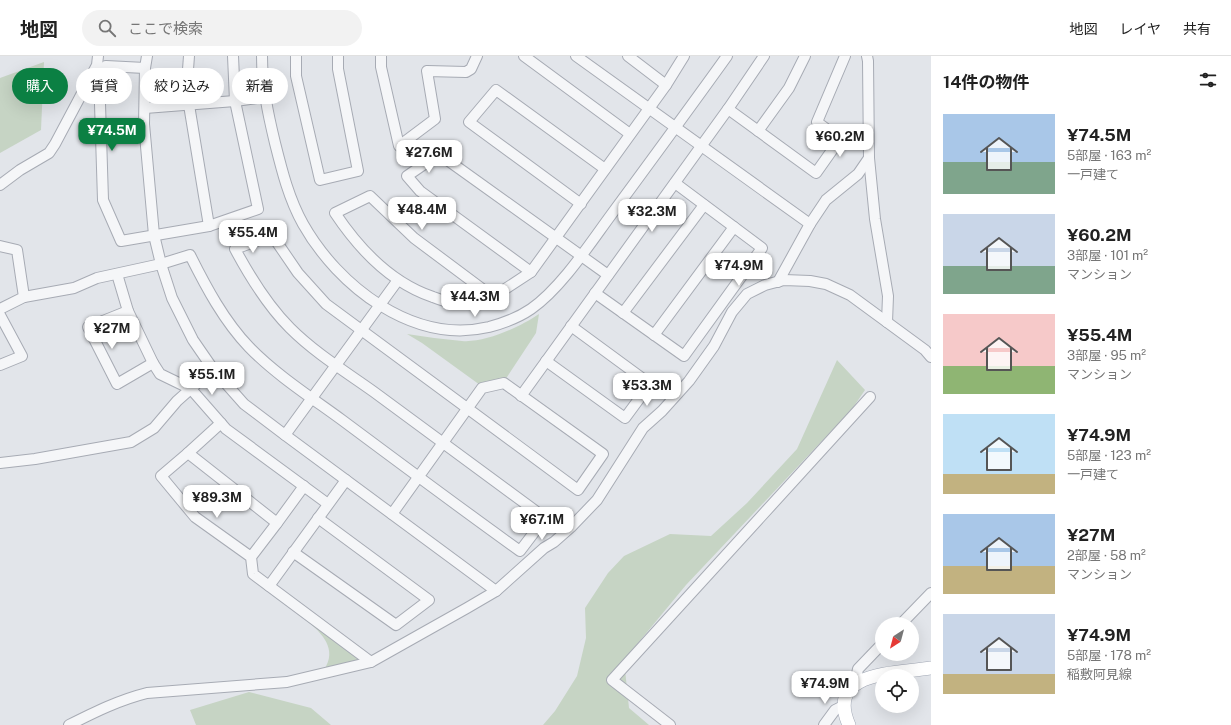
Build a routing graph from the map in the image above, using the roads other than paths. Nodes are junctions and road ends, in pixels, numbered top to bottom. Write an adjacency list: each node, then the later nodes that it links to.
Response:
1 (98, 56): 38 (street)
2 (147, 56): 19 (street)
3 (189, 56): 27 (street)
4 (232, 56): 20 (street)
5 (262, 56): 21 (street)
6 (296, 56): 7 (street)
7 (338, 56)
8 (381, 56): 9 (street)
9 (477, 56)
10 (524, 56): 33 (street)
11 (576, 56): 29 (street)
12 (628, 56): 22 (street)
13 (684, 56): 22 (street)
14 (727, 56): 31 (street)
15 (764, 56): 30 (street)
16 (805, 56): 32 (street)
17 (845, 56): 32 (street)
18 (867, 56): 35 (street)
19 (145, 68): 44 (street)
20 (233, 68)
21 (263, 68)
22 (666, 85): 29 (street)
23 (232, 101): 27 (street)
24 (145, 104): 28 (street)
25 (236, 104): 42 (street)
26 (266, 104): 57 (street)
27 (189, 105): 28 (street); 42 (street)
28 (145, 108): 44 (street)
29 (649, 108): 31 (street); 33 (street)
30 (728, 109): 32 (street); 34 (street)
31 (676, 127): 34 (street); 47 (street)
32 (758, 131)
33 (630, 134): 36 (street)
34 (702, 146): 37 (street); 41 (street)
35 (870, 158): 41 (street); 62 (street)
36 (606, 169): 39 (street); 39 (street)
37 (675, 183): 40 (street); 51 (street)
38 (0, 185)
39 (581, 204): 45 (street)
40 (704, 205): 43 (street); 60 (street)
41 (810, 224): 53 (street)
42 (209, 226): 44 (street)
43 (734, 227): 65 (street); 65 (street)
44 (154, 235): 48 (street)
45 (557, 238): 47 (street); 49 (street); 49 (street)
46 (0, 246): 55 (street)
47 (581, 255): 51 (street); 57 (street)
48 (161, 264): 50 (street); 71 (street); 75 (street)
49 (531, 272): 56 (street)
50 (117, 274): 55 (street); 59 (street)
51 (608, 275): 54 (street)
52 (398, 280): 56 (street); 56 (street); 57 (street)
53 (778, 282): 62 (street); 92 (street)
54 (595, 293): 60 (street); 63 (street)
55 (24, 297): 58 (street)
56 (493, 297)
57 (379, 305): 64 (street)
58 (0, 309)
59 (128, 311): 68 (street); 68 (street)
60 (623, 313): 65 (street)
61 (0, 314): 70 (street)
62 (887, 322): 66 (street)
63 (571, 326): 67 (street); 67 (street)
64 (361, 330): 69 (street); 69 (street); 76 (street)
65 (654, 335)
66 (931, 357)
67 (546, 361): 73 (street)
68 (153, 364): 72 (street)
69 (336, 364): 75 (street); 79 (street)
70 (0, 365)
71 (213, 369): 72 (street); 78 (street)
72 (191, 389): 77 (street); 81 (street)
73 (521, 396): 76 (street); 76 (street)
74 (870, 397): 101 (street)
75 (312, 398): 78 (street); 82 (street)
76 (467, 409): 79 (street)
77 (221, 423): 80 (street); 84 (street)
78 (285, 435): 83 (street)
79 (442, 443): 82 (street); 82 (street)
80 (188, 453): 88 (street); 90 (street)
81 (0, 463)
82 (418, 477): 86 (street)
83 (346, 480): 85 (street); 86 (street)
84 (304, 486): 85 (street); 88 (street)
85 (328, 504): 87 (street)
86 (392, 514): 92 (street)
87 (318, 518): 89 (street); 89 (street)
88 (277, 523): 90 (street)
89 (293, 552): 91 (street)
90 (251, 557): 91 (street)
91 (269, 586): 96 (street)
92 (496, 591): 96 (street)
93 (931, 593): 94 (street)
94 (908, 617)
95 (875, 651): 98 (street)
96 (371, 662): 100 (street)
97 (931, 668): 98 (main road)
98 (854, 684): 99 (main road)
99 (843, 706): 102 (street); 103 (main road)
100 (69, 725)
101 (670, 725)
102 (824, 725)
103 (849, 725)

